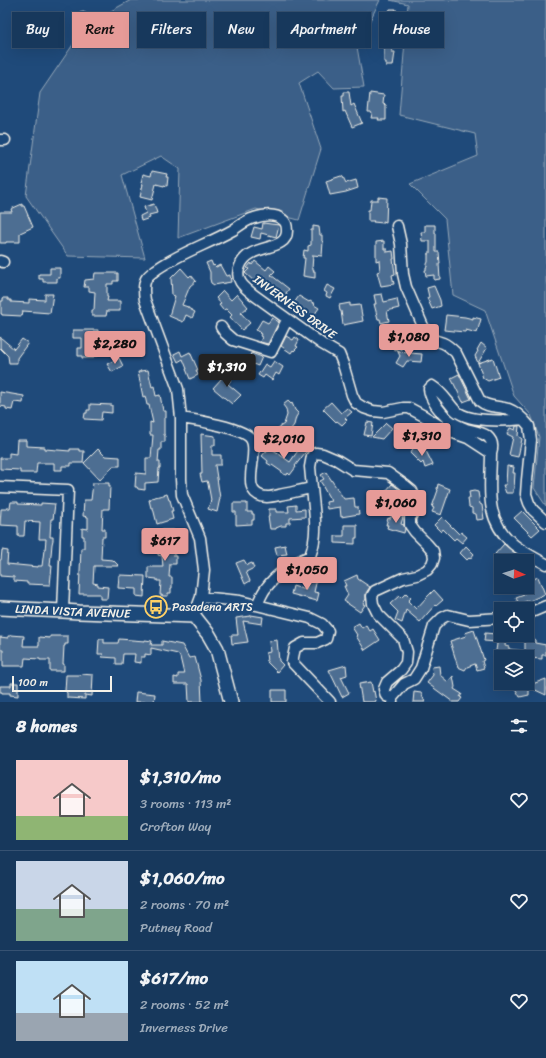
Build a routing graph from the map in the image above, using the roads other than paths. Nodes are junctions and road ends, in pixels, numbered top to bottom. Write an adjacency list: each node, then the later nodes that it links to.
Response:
1 (397, 226): 5 (street)
2 (287, 320): 3 (street); 4 (street, INVERNESS DRIVE); 6 (street, INVERNESS DRIVE)
3 (221, 327)
4 (181, 418): 8 (street); 11 (street, INVERNESS DRIVE)
5 (523, 418): 6 (street); 9 (street)
6 (491, 453): 10 (street)
7 (0, 487): 15 (street)
8 (310, 488): 12 (street); 19 (street)
9 (546, 522)
10 (546, 564)
11 (201, 597): 12 (street); 17 (street, INVERNESS DRIVE)
12 (257, 605): 21 (street)
13 (546, 606): 16 (street)
14 (0, 608): 15 (main road, LINDA VISTA AVENUE)
15 (63, 611): 17 (main road, LINDA VISTA AVENUE)
16 (534, 611)
17 (194, 616): 20 (main road)
18 (494, 619): 19 (street)
19 (392, 700)
20 (231, 702)
21 (330, 702)

